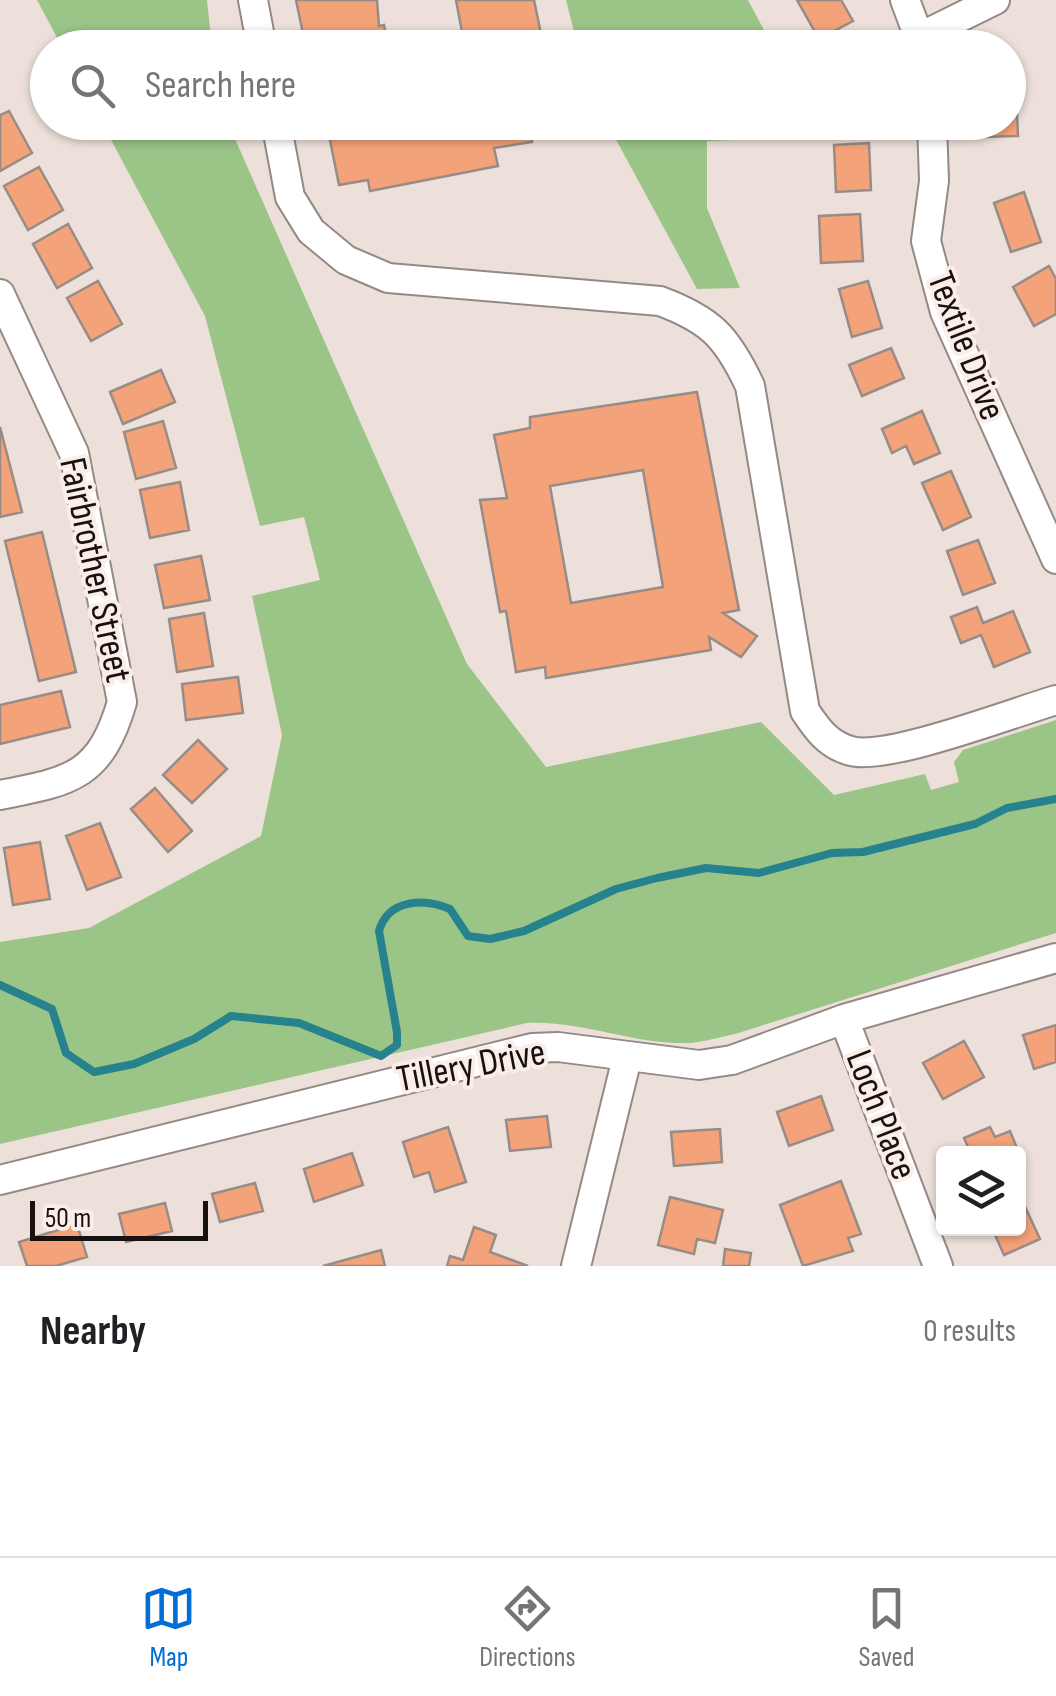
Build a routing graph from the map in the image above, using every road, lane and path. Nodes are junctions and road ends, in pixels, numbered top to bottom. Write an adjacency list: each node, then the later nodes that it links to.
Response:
1 (253, 0): 4 (street)
2 (905, 0): 5 (street)
3 (995, 0): 6 (street)
4 (259, 30)
5 (918, 30)
6 (944, 30)
7 (279, 140): 11 (street)
8 (933, 140): 10 (street, Textile Drive)
9 (0, 294): 12 (street, Fairbrother Street)
10 (1056, 559)
11 (1056, 700)
12 (0, 795)
13 (1056, 958): 14 (street, Tillery Drive)
14 (844, 1020): 15 (street, Tillery Drive); 18 (street, Loch Place)
15 (627, 1058): 16 (street, Tillery Drive); 17 (street)
16 (0, 1180)
17 (576, 1266)
18 (938, 1266)

